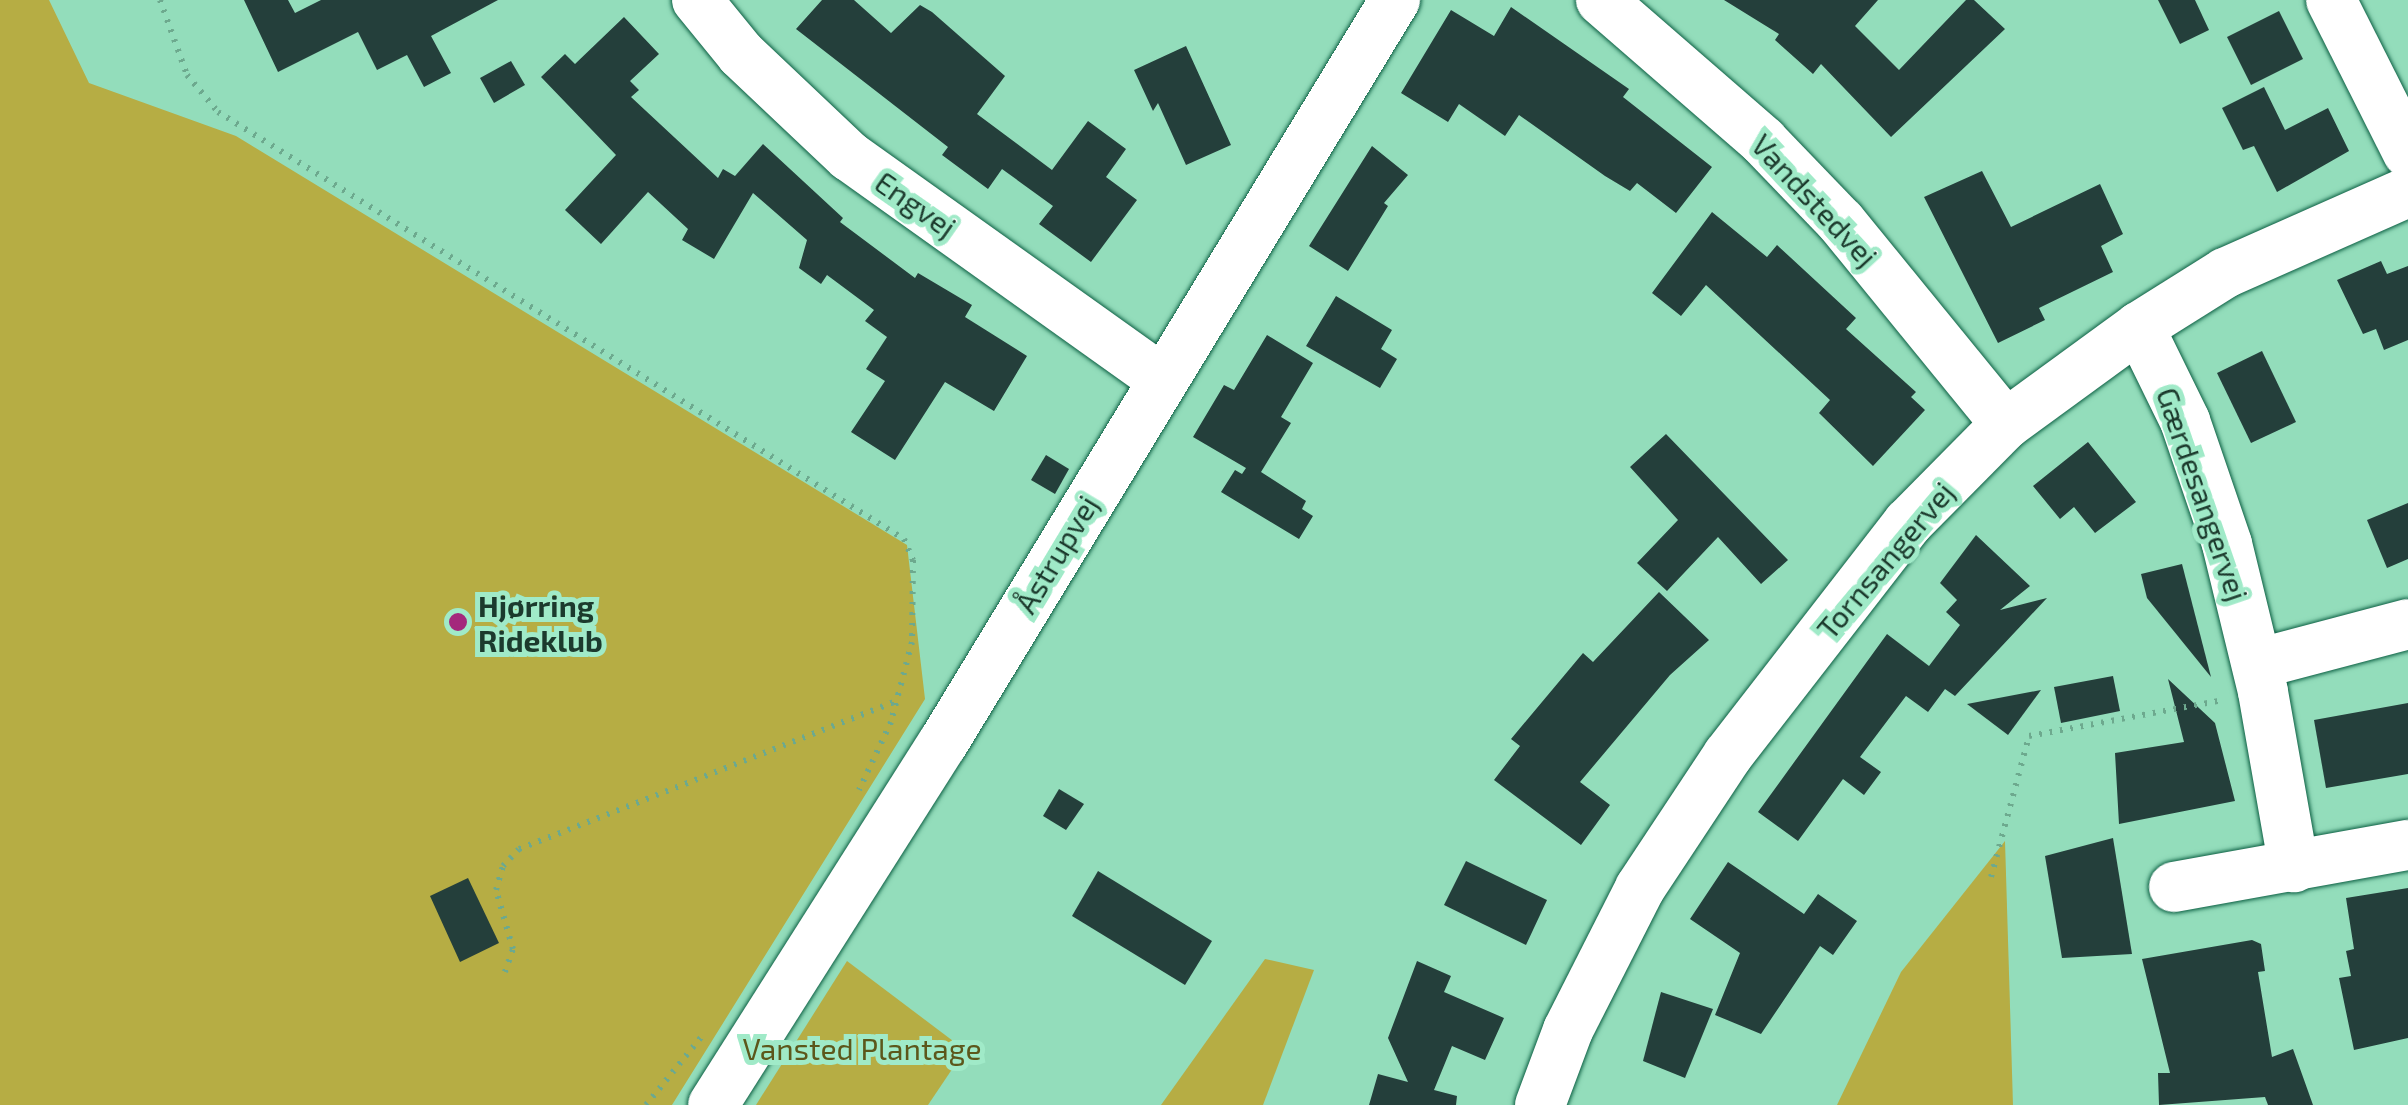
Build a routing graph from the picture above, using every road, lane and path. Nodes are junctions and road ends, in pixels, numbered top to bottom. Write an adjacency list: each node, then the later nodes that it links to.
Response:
1 (160, 0): 13 (path)
2 (696, 0): 9 (street, Engvej)
3 (1395, 0): 9 (street, Åstrupvej)
4 (1600, 0): 10 (street, Vandstedvej)
5 (2331, 0): 6 (street)
6 (2408, 153)
7 (2408, 192): 8 (street, Tornsangervej)
8 (2139, 328): 10 (street, Tornsangervej); 12 (street, Gærdesangervej)
9 (1162, 379): 22 (street, Åstrupvej)
10 (2006, 424): 23 (street, Tornsangervej)
11 (2408, 624): 12 (street)
12 (2260, 678): 16 (street, Gærdesangervej); 17 (path)
13 (896, 701): 14 (path); 19 (path)
14 (854, 800)
15 (2408, 845): 16 (street)
16 (2294, 866): 18 (street)
17 (1992, 877)
18 (2174, 887)
19 (505, 972)
20 (708, 1028): 21 (path)
21 (646, 1105)
22 (713, 1105)
23 (1540, 1105)

